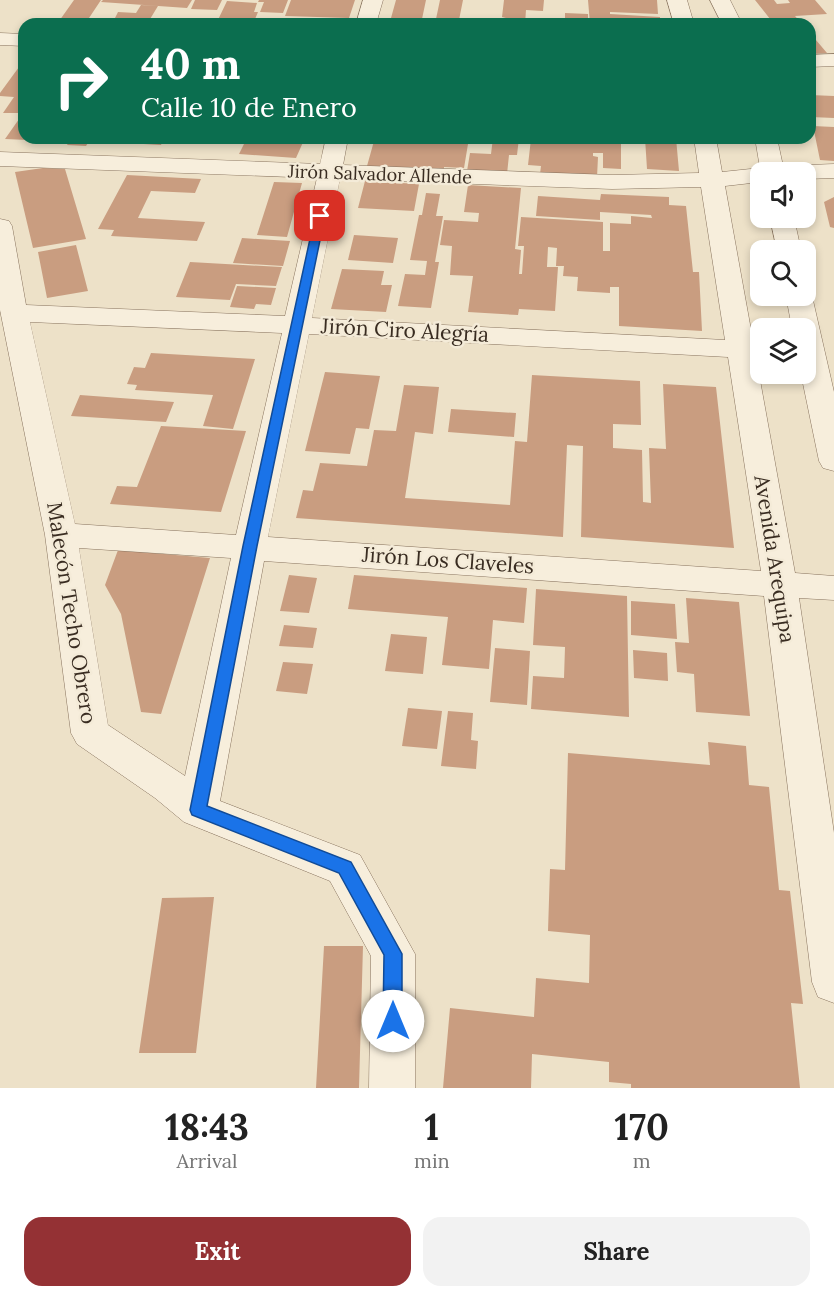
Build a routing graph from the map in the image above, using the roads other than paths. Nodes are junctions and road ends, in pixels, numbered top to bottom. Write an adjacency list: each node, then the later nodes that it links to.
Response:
1 (373, 0): 4 (street)
2 (677, 0): 5 (street)
3 (720, 0): 6 (street)
4 (368, 18)
5 (682, 18)
6 (729, 18)
7 (0, 39): 8 (street)
8 (18, 40)
9 (834, 60): 10 (street)
10 (816, 61)
11 (335, 144): 18 (street)
12 (706, 144): 20 (street, Avenida Arequipa)
13 (767, 144): 15 (street)
14 (0, 159): 18 (street, Jirón Salvador Allende)
15 (771, 162)
16 (816, 171): 17 (street)
17 (834, 171)
18 (328, 172): 20 (street, Jirón Salvador Allende); 24 (street)
19 (750, 176): 20 (street, Jirón Salvador Allende)
20 (711, 180): 25 (street, Avenida Arequipa)
21 (0, 226): 23 (street, Malecón Techo Obrero)
22 (802, 306): 26 (street)
23 (14, 313): 24 (street, Jirón Ciro Alegría); 29 (street, Malecón Techo Obrero)
24 (298, 325): 25 (street, Jirón Ciro Alegría); 30 (street)
25 (750, 349)
26 (817, 355): 28 (street)
27 (754, 384): 31 (street, Avenida Arequipa)
28 (834, 461)
29 (62, 535): 30 (street, Jirón Los Claveles); 33 (street, Malecón Techo Obrero)
30 (250, 546): 31 (street, Jirón Los Claveles); 33 (street)
31 (780, 584): 32 (street, Jirón Los Claveles); 34 (street, Avenida Arequipa)
32 (834, 588)
33 (198, 810): 35 (street, Malecón Techo Obrero)
34 (834, 982)
35 (392, 1088)

